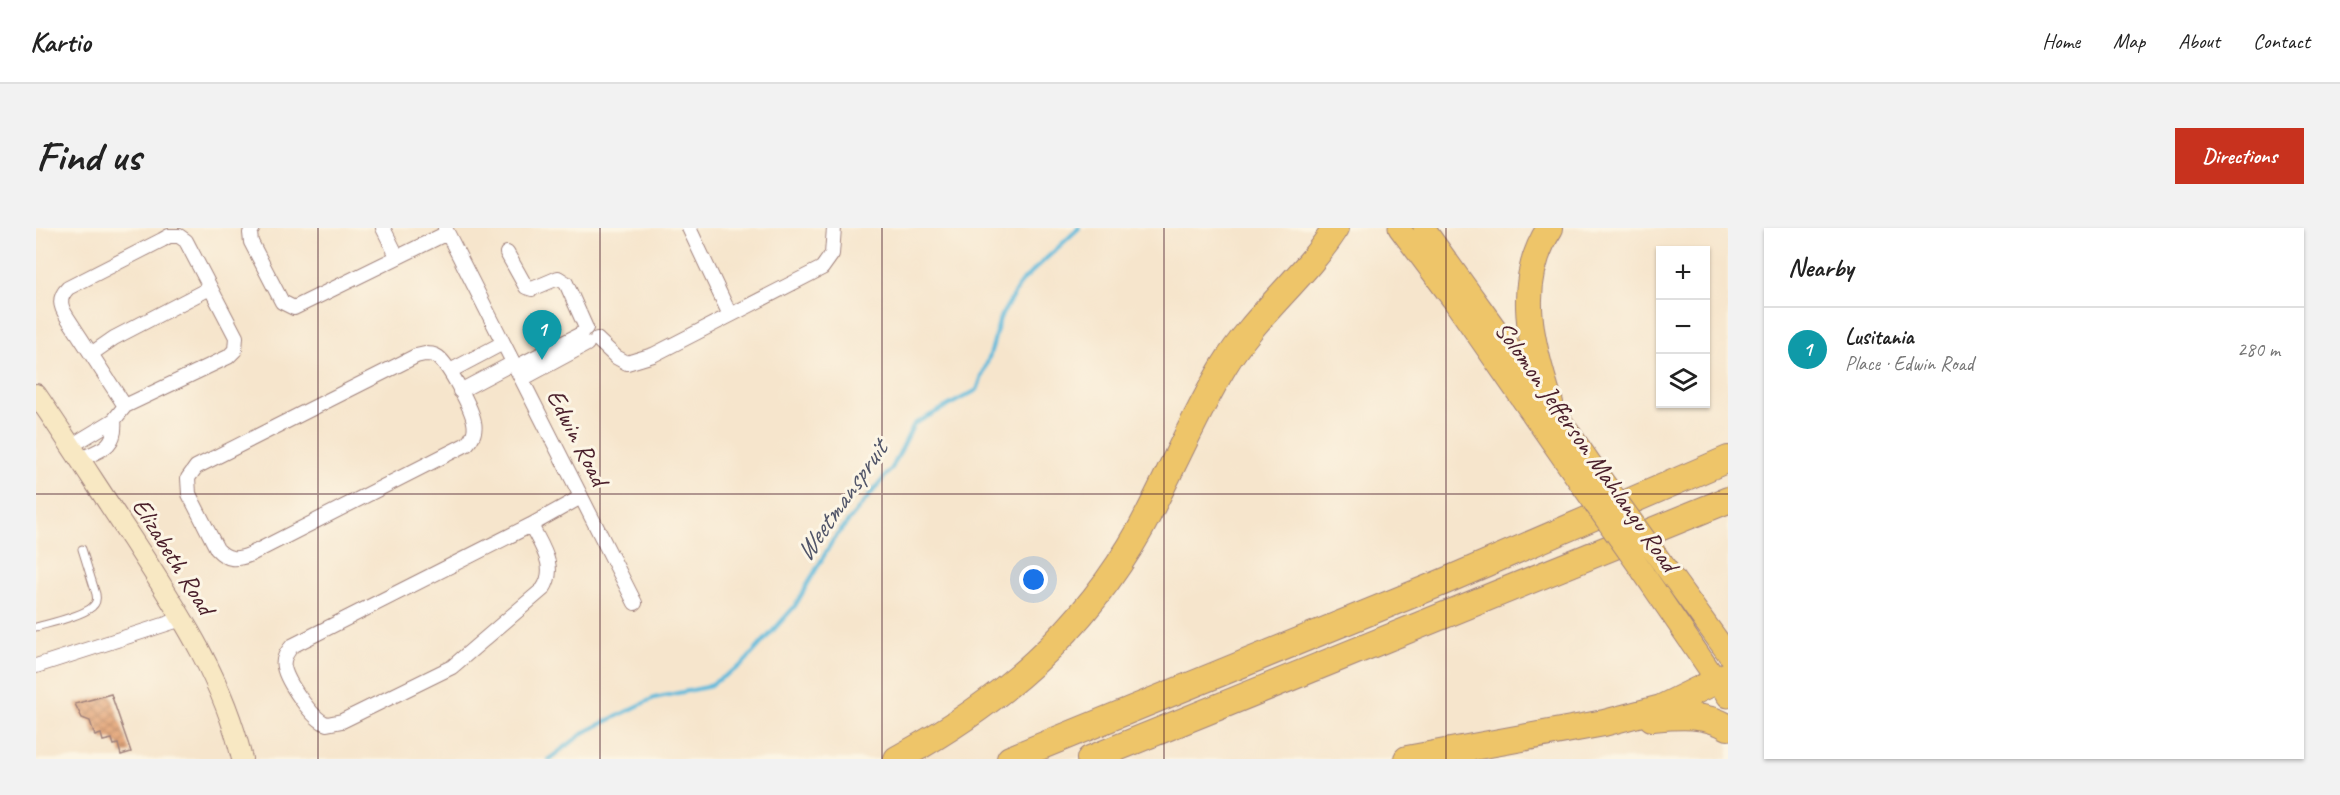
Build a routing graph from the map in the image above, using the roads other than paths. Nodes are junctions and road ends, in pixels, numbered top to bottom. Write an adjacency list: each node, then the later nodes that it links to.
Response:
1 (253, 228): 11 (street)
2 (382, 228): 11 (street)
3 (689, 228): 13 (street)
4 (834, 228): 13 (street)
5 (1336, 228): 42 (highway)
6 (1399, 228): 26 (main road, Solomon Jefferson Mahlangu Road)
7 (1424, 228): 21 (main road, Solomon Jefferson Mahlangu Road)
8 (1550, 228): 21 (highway)
9 (446, 231): 11 (street); 15 (street, Edwin Road)
10 (507, 253): 14 (street)
11 (397, 256)
12 (210, 288): 16 (street); 16 (street); 22 (street)
13 (730, 315): 14 (street)
14 (587, 336): 17 (street)
15 (503, 343): 17 (street, Edwin Road); 18 (street)
16 (91, 354): 22 (street)
17 (517, 370): 19 (street); 27 (street, Edwin Road)
18 (450, 371): 19 (street); 19 (street)
19 (460, 391)
20 (36, 394): 24 (street, Elizabeth Road)
21 (1550, 403): 26 (main road, Solomon Jefferson Mahlangu Road)
22 (125, 406): 24 (street)
23 (1728, 452): 32 (highway)
24 (76, 453): 34 (street, Elizabeth Road)
25 (1728, 459): 32 (highway)
26 (1589, 478): 31 (main road, Solomon Jefferson Mahlangu Road, bridge)
27 (581, 497): 29 (street); 33 (street, Edwin Road)
28 (1728, 500): 44 (highway)
29 (531, 525): 29 (street)
30 (82, 549): 35 (lane)
31 (1653, 569): 36 (main road, Solomon Jefferson Mahlangu Road); 38 (main road, Solomon Jefferson Mahlangu Road)
32 (1443, 582): 43 (highway)
33 (635, 603)
34 (182, 619): 37 (street); 41 (street, Elizabeth Road)
35 (36, 627)
36 (1728, 654)
37 (36, 666)
38 (1724, 684): 39 (highway)
39 (1604, 723): 40 (highway); 45 (highway)
40 (1728, 727)
41 (242, 759)
42 (897, 759)
43 (1010, 759)
44 (1090, 759)
45 (1407, 759)

